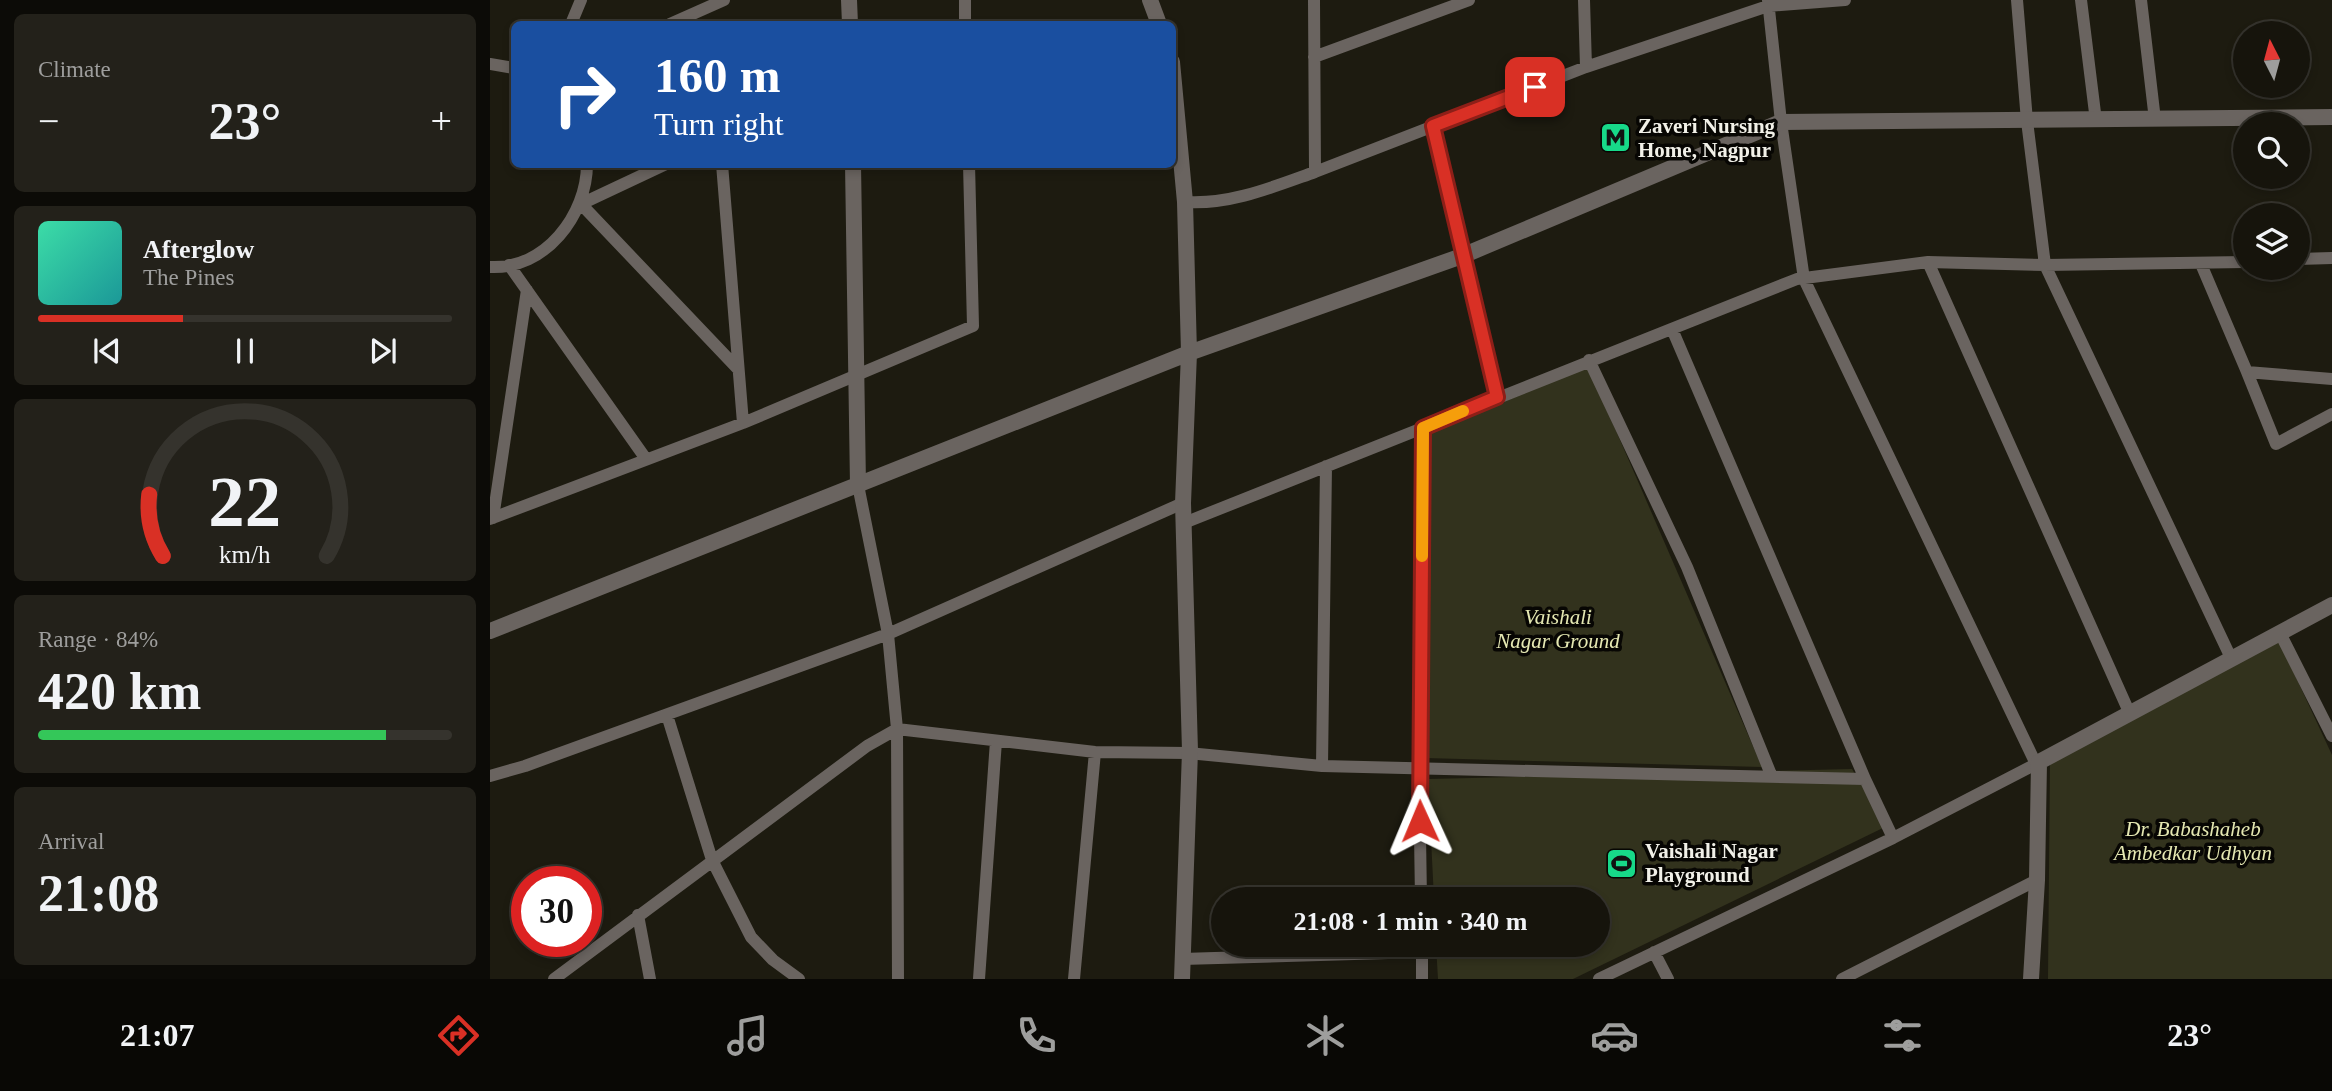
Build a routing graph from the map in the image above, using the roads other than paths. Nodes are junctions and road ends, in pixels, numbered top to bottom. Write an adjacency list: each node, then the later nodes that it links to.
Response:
1 (581, 0): 14 (street)
2 (724, 0): 15 (street)
3 (849, 0): 16 (street)
4 (965, 0): 17 (street)
5 (1150, 0): 18 (street)
6 (1314, 0): 19 (street)
7 (1469, 0): 19 (street)
8 (1584, 0): 21 (street)
9 (1845, 0): 13 (street)
10 (2017, 0): 26 (street)
11 (2081, 0): 27 (street)
12 (2141, 0): 25 (street)
13 (1768, 3): 21 (street); 28 (street)
14 (572, 21)
15 (677, 21)
16 (850, 21)
17 (965, 21)
18 (1158, 21)
19 (1314, 57): 35 (street)
20 (490, 64): 22 (street)
21 (1586, 67): 29 (street)
22 (511, 68)
23 (1176, 105): 36 (street)
24 (2332, 117): 25 (street)
25 (2155, 120): 27 (street)
26 (2027, 121): 27 (street); 28 (street); 45 (street)
27 (2096, 121)
28 (1781, 122): 38 (street); 47 (street)
29 (1433, 126): 35 (street); 38 (street)
30 (587, 168): 37 (street)
31 (658, 168): 37 (street)
32 (722, 168): 52 (street)
33 (853, 168): 54 (street)
34 (969, 168): 54 (street)
35 (1315, 172): 36 (street)
36 (1185, 202): 50 (street)
37 (581, 204): 44 (street); 52 (street)
38 (1462, 256): 50 (street); 56 (street)
39 (2332, 258): 40 (street)
40 (2310, 259)
41 (1928, 262): 45 (street); 47 (street); 71 (street)
42 (2233, 263): 43 (street)
43 (2201, 264): 45 (street); 53 (street)
44 (509, 265): 46 (street); 48 (street)
45 (2045, 265): 70 (street)
46 (490, 267)
47 (1804, 279): 49 (street); 78 (street)
48 (527, 290): 60 (street); 64 (street)
49 (1672, 329): 51 (street); 83 (street)
50 (1189, 353): 62 (street); 63 (street)
51 (1588, 360): 56 (street); 82 (street)
52 (738, 369): 58 (street)
53 (2246, 372): 55 (street); 57 (street)
54 (856, 374): 58 (street); 62 (street)
55 (2332, 379)
56 (1497, 397): 59 (street)
57 (2332, 414)
58 (743, 423): 60 (street)
59 (1423, 428): 61 (street); 80 (street)
60 (646, 459): 64 (street)
61 (1326, 466): 65 (street); 79 (street)
62 (858, 485): 67 (street); 69 (street)
63 (1183, 503): 65 (street); 69 (street)
64 (491, 518)
65 (1184, 523): 77 (street)
66 (2332, 606): 68 (street)
67 (490, 631)
68 (2280, 633): 70 (street); 74 (street)
69 (888, 634): 72 (street); 73 (street)
70 (2231, 658): 71 (street)
71 (2130, 714): 78 (street)
72 (667, 715): 81 (street); 85 (street)
73 (897, 729): 75 (street); 85 (street); 96 (street)
74 (2332, 736)
75 (996, 741): 76 (street); 97 (street)
76 (1095, 752): 77 (street); 98 (street)
77 (1188, 753): 79 (street); 92 (street)
78 (2037, 763): 84 (street); 86 (street)
79 (1322, 766): 80 (street)
80 (1419, 768): 82 (street); 87 (street)
81 (490, 776)
82 (1772, 777): 83 (street)
83 (1865, 779): 84 (street)
84 (1893, 838): 89 (street)
85 (712, 860): 88 (street); 95 (street)
86 (2037, 880): 103 (street); 104 (street)
87 (1421, 887)
88 (638, 915): 93 (street); 94 (street)
89 (1654, 953): 101 (street); 102 (street)
90 (1230, 957): 92 (street)
91 (1422, 957): 100 (street)
92 (1182, 959): 99 (street)
93 (554, 979)
94 (650, 979)
95 (799, 979)
96 (898, 979)
97 (979, 979)
98 (1074, 979)
99 (1182, 979)
100 (1422, 979)
101 (1599, 979)
102 (1668, 979)
103 (1842, 979)
104 (2031, 979)

